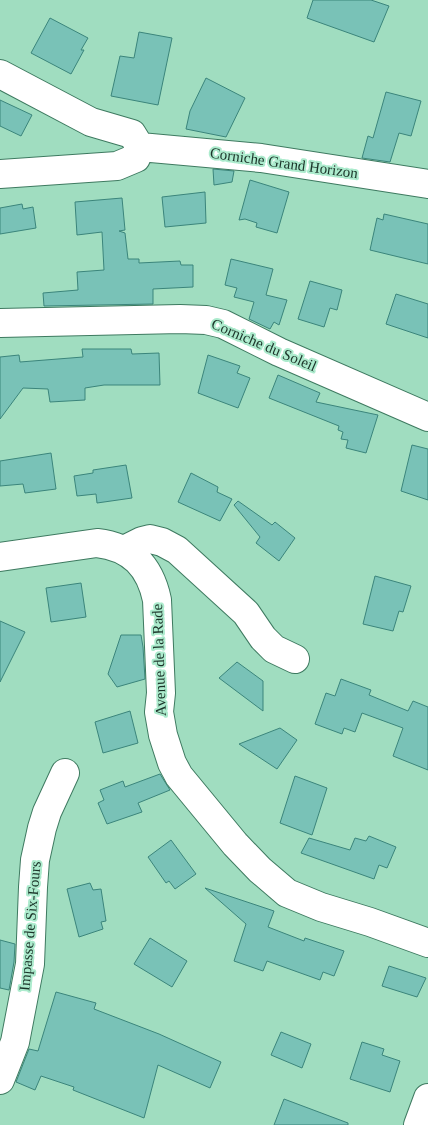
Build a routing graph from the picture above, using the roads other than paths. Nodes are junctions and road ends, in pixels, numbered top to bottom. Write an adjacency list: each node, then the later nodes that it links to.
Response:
1 (0, 74): 2 (street)
2 (140, 147): 3 (street); 4 (street, Corniche Grand Horizon)
3 (0, 174)
4 (428, 184)
5 (0, 323): 6 (street, Corniche du Soleil)
6 (428, 417)
7 (124, 550): 8 (street, Avenue de la Rade); 9 (street); 11 (street, Avenue de la Rade)
8 (0, 557)
9 (295, 659)
10 (65, 773): 12 (street, Impasse de Six-Fours)
11 (428, 943)
12 (0, 1080)
13 (428, 1098): 14 (street)
14 (418, 1125)

